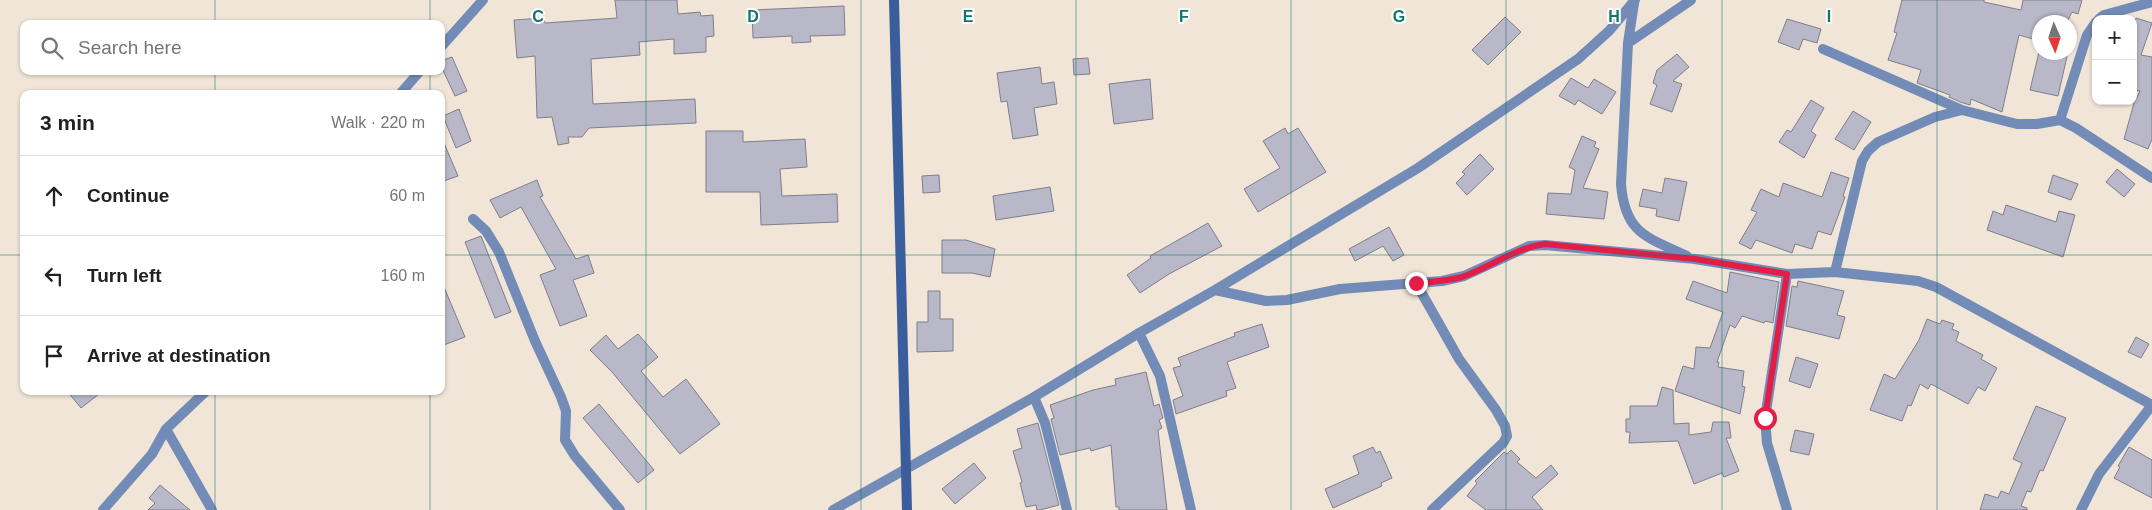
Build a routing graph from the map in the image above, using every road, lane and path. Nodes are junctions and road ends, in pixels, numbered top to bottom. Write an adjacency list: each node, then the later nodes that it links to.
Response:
1 (483, 0): 8 (street)
2 (894, 0): 27 (street)
3 (1691, 0): 9 (street)
4 (1635, 2): 9 (street); 21 (street)
5 (2152, 2): 6 (street)
6 (2104, 15)
7 (2092, 27): 14 (street)
8 (445, 43)
9 (1628, 43): 17 (street)
10 (1823, 50): 13 (street)
11 (417, 75): 12 (street)
12 (403, 90)
13 (1962, 110): 14 (street); 18 (street)
14 (2060, 120): 15 (street)
15 (2152, 178)
16 (473, 219): 30 (street)
17 (1695, 259): 19 (street); 20 (street)
18 (1835, 272): 19 (street); 25 (street)
19 (1787, 274): 36 (street)
20 (1416, 283): 21 (street); 35 (street)
21 (1215, 290): 22 (street)
22 (1139, 333): 24 (street); 34 (street)
23 (202, 395): 26 (street)
24 (1034, 397): 27 (street); 33 (street)
25 (2152, 405): 37 (street)
26 (166, 429): 28 (street); 29 (street)
27 (906, 468): 31 (street); 32 (street)
28 (103, 510)
29 (212, 510)
30 (620, 510)
31 (833, 510)
32 (907, 510)
33 (1067, 510)
34 (1191, 510)
35 (1432, 510)
36 (1787, 510)
37 (2081, 510)

